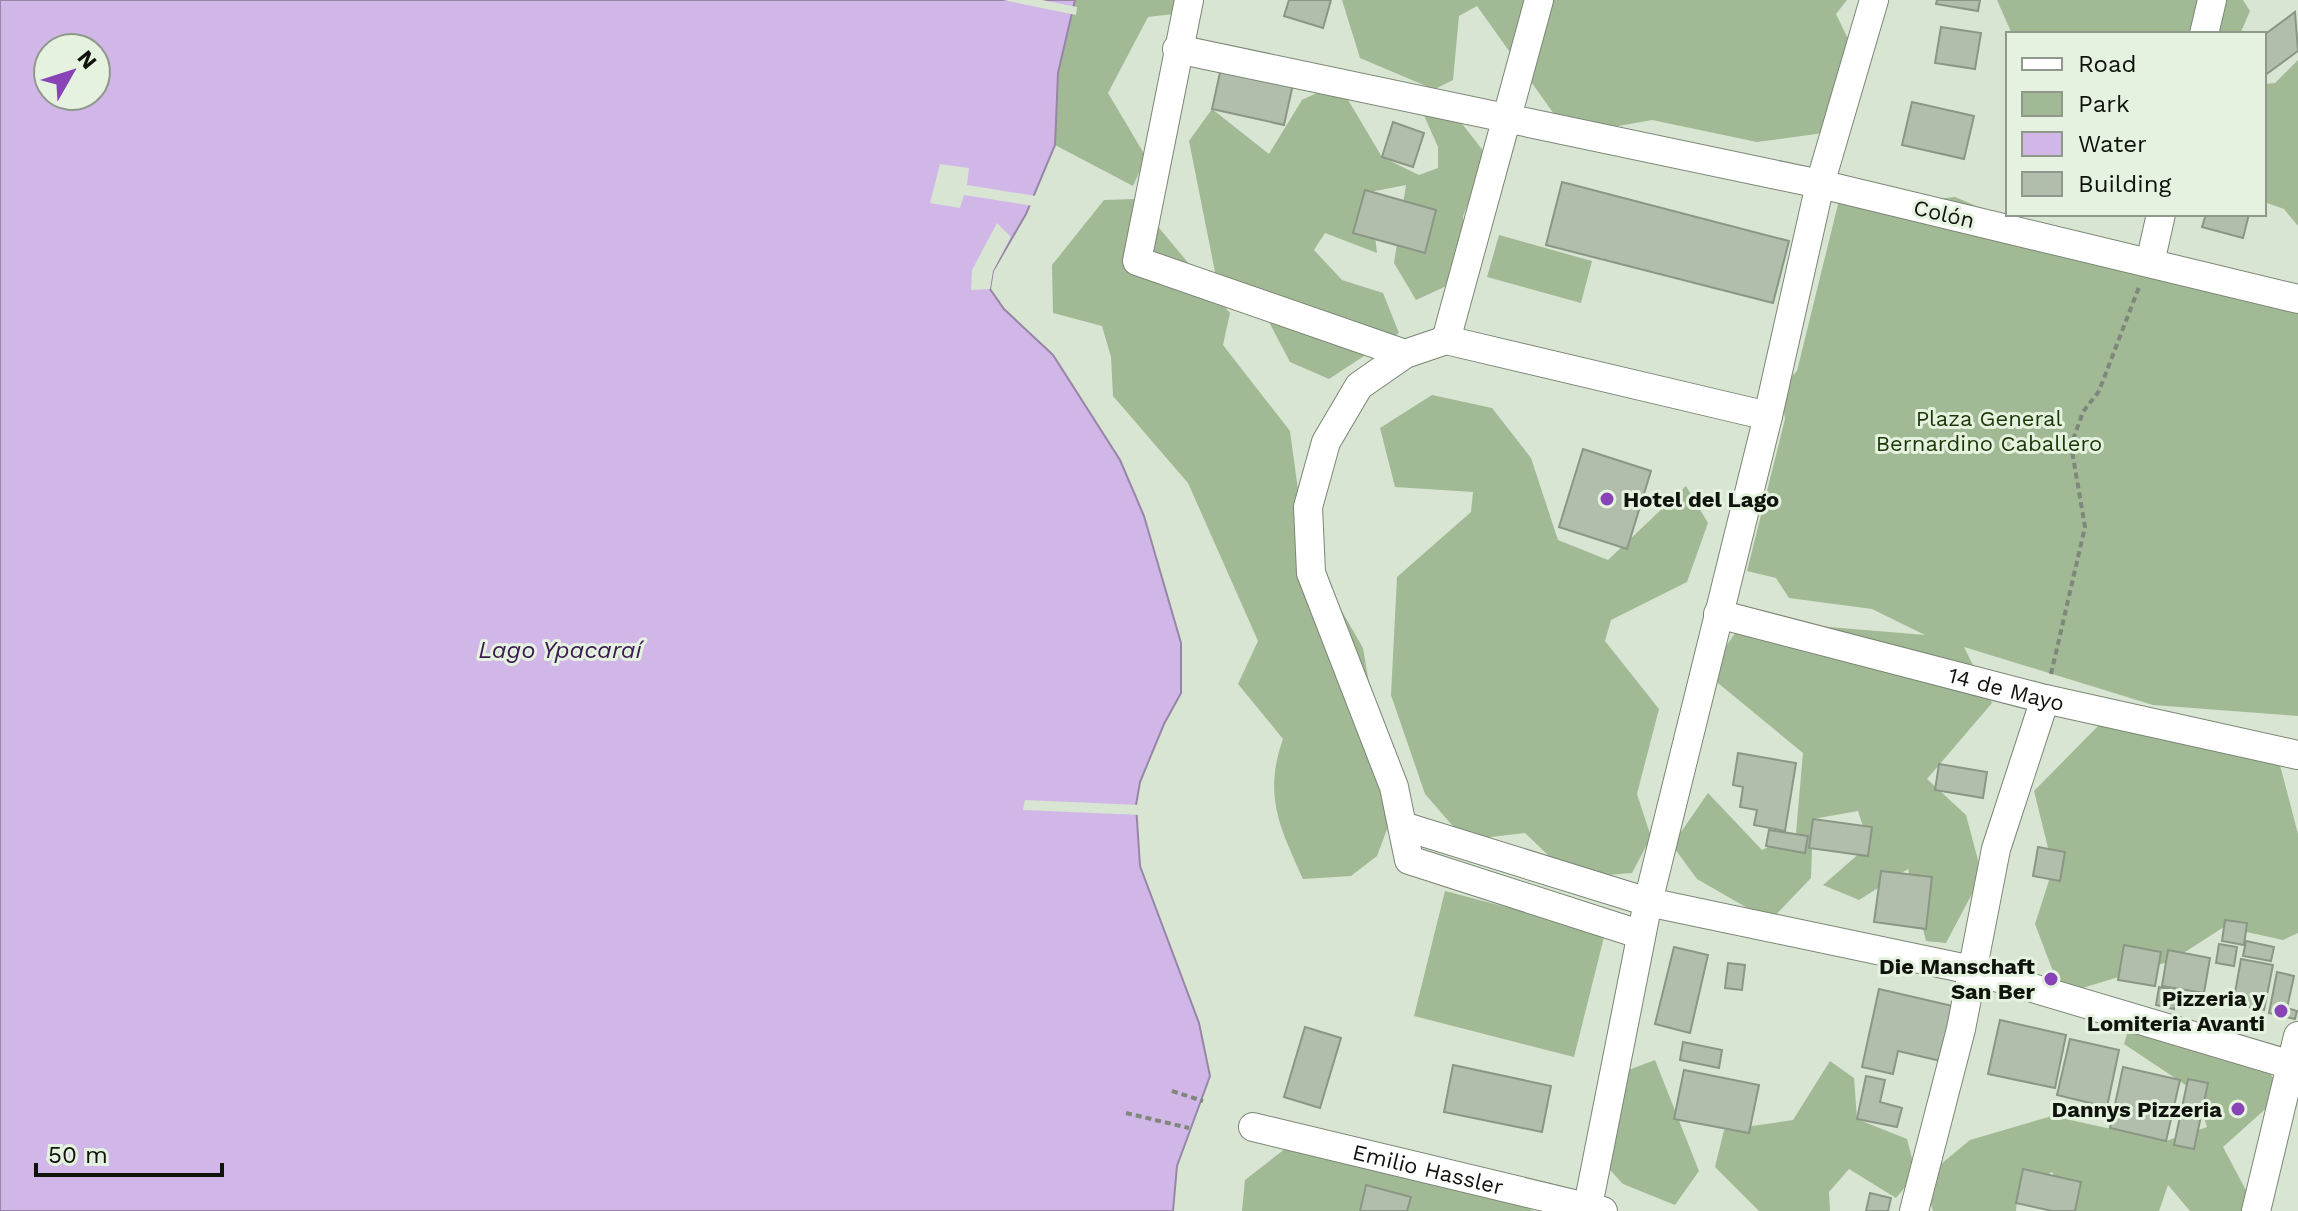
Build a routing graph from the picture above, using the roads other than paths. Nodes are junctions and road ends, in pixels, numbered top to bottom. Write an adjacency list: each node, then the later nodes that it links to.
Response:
1 (1189, 0): 6 (street)
2 (1539, 0): 7 (street)
3 (1874, 0): 8 (street)
4 (2212, 0): 5 (street)
5 (2204, 32)
6 (1177, 49): 7 (street, Colón); 13 (street)
7 (1509, 119): 8 (street, Colón); 12 (street)
8 (1820, 184): 10 (street, Colón); 14 (street)
9 (2161, 216): 10 (street)
10 (2150, 263): 11 (street, Colón)
11 (2298, 299)
12 (1446, 340): 13 (street); 14 (street)
13 (1405, 354): 18 (street)
14 (1768, 416): 15 (street)
15 (1718, 614): 16 (street, 14 de Mayo); 19 (street)
16 (2045, 699): 17 (street, 14 de Mayo); 21 (street)
17 (2298, 755)
18 (1403, 826): 19 (street); 20 (street)
19 (1648, 902): 20 (street); 21 (street)
20 (1639, 934): 25 (street)
21 (1972, 970): 23 (street); 26 (street)
22 (2298, 1036): 23 (street)
23 (2294, 1066): 27 (street)
24 (1253, 1127): 25 (street, Emilio Hassler)
25 (1593, 1210)
26 (1914, 1211)
27 (2256, 1211)

